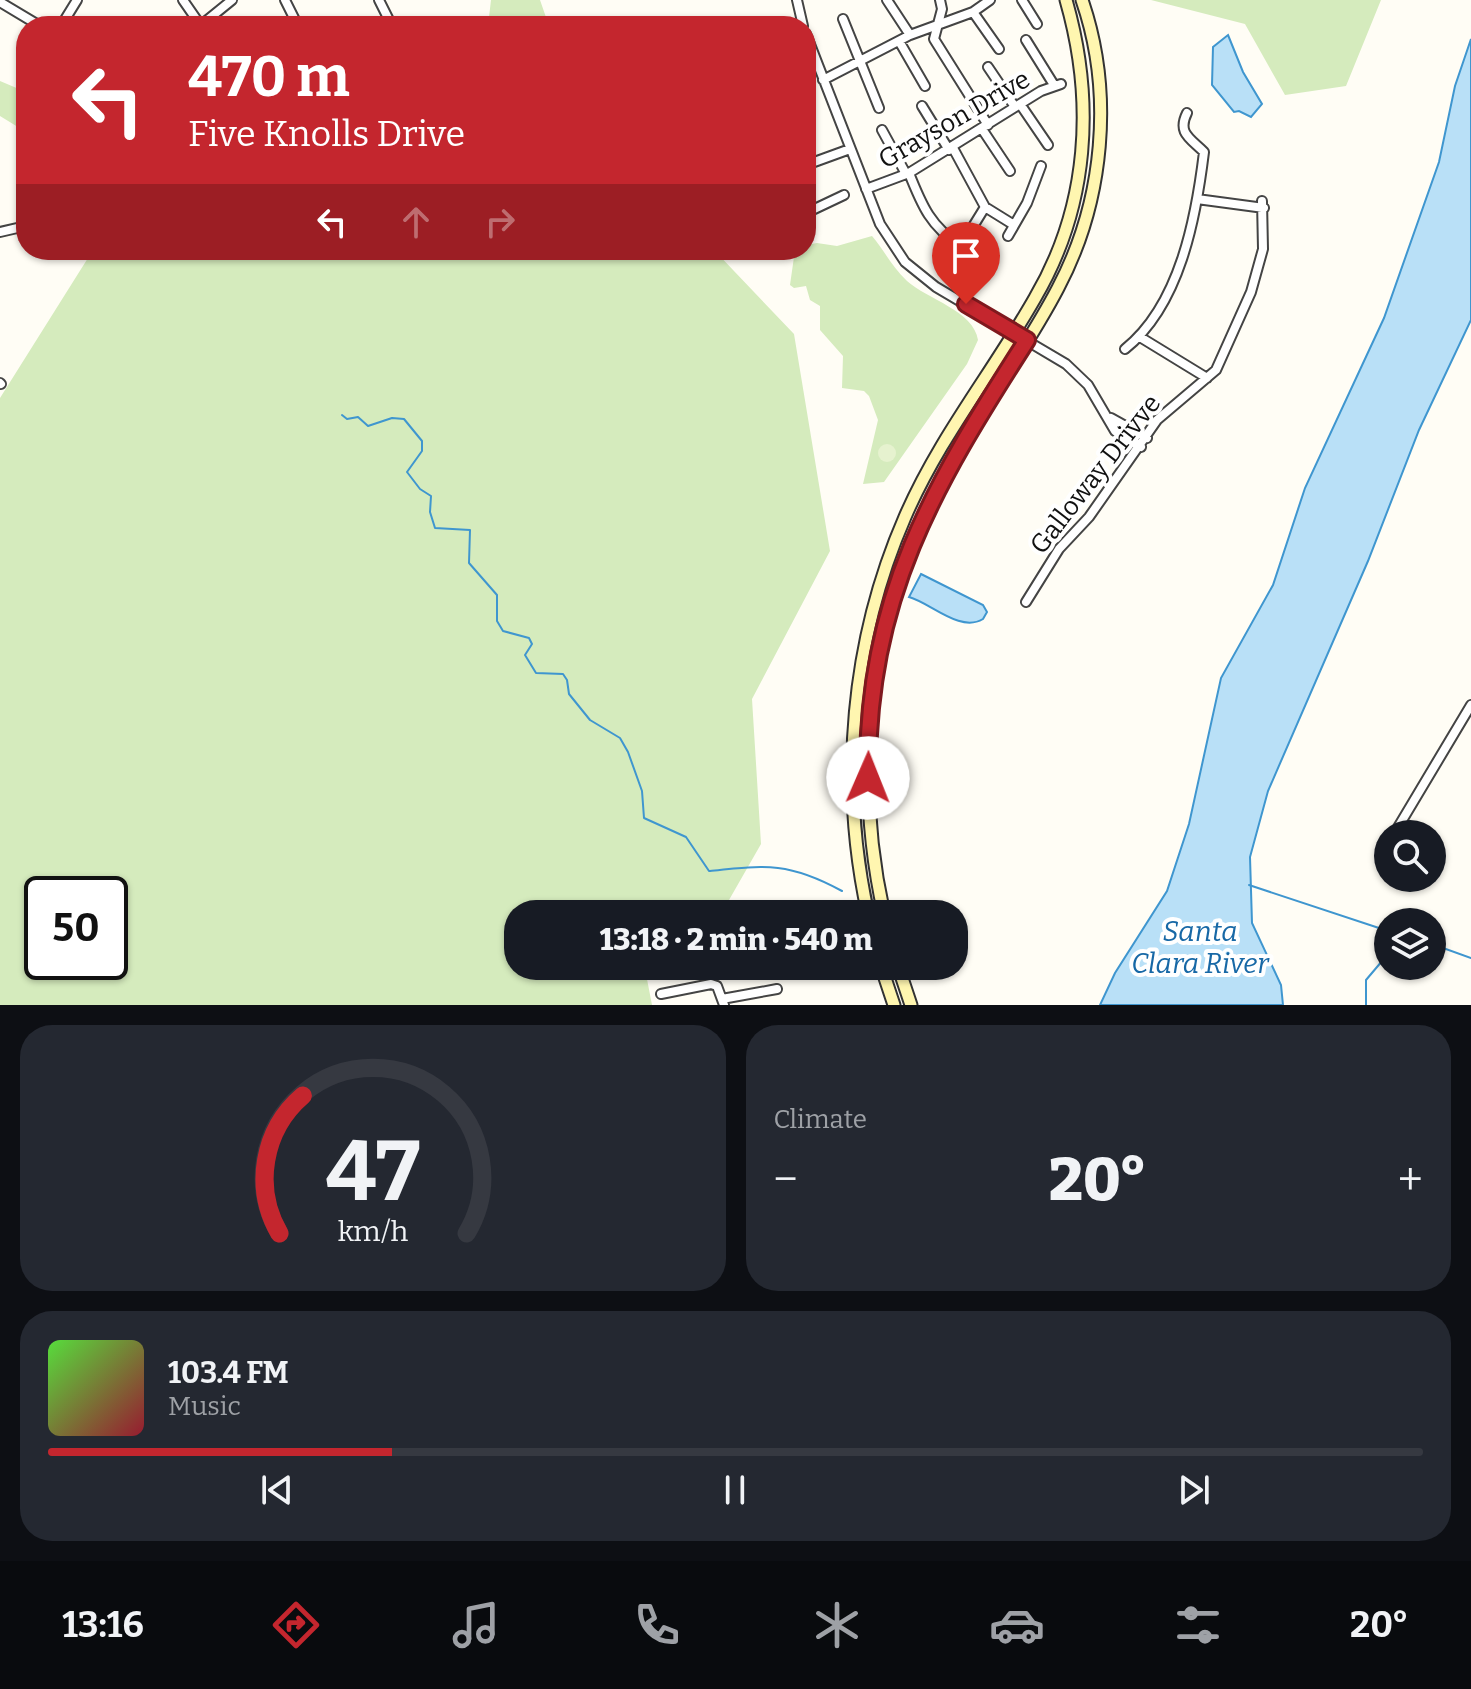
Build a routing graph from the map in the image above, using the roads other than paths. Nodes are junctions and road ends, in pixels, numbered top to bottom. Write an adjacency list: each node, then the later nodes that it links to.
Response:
1 (232, 0): 11 (street)
2 (887, 0): 15 (street)
3 (940, 0): 13 (street)
4 (990, 0): 9 (street)
5 (1022, 0): 14 (street)
6 (1066, 0): 44 (main road)
7 (1082, 0): 46 (main road)
8 (0, 2): 10 (street)
9 (973, 12): 13 (street); 18 (street)
10 (23, 16)
11 (212, 16)
12 (843, 19): 20 (street)
13 (936, 24): 15 (street); 28 (street)
14 (1037, 24)
15 (910, 35): 17 (street)
16 (1026, 40): 25 (street, Grayson Drive)
17 (899, 41): 20 (street); 23 (street)
18 (999, 49)
19 (816, 61): 22 (street)
20 (861, 63): 22 (street); 26 (street)
21 (988, 67): 25 (street)
22 (823, 80): 31 (street)
23 (925, 86)
24 (922, 106): 32 (street)
25 (1018, 106): 28 (street, Grayson Drive); 30 (street)
26 (879, 108)
27 (1187, 113): 39 (street)
28 (985, 127): 32 (street, Grayson Drive); 35 (street)
29 (882, 130): 36 (street)
30 (1048, 145)
31 (850, 149): 33 (street); 37 (street)
32 (951, 149): 36 (street, Grayson Drive); 40 (street)
33 (816, 161)
34 (1041, 166): 42 (street)
35 (1010, 171)
36 (908, 174): 37 (street, Grayson Drive); 40 (street)
37 (866, 189): 44 (street)
38 (844, 195): 41 (street)
39 (1197, 199): 45 (street); 48 (street, Galloway Drivve)
40 (985, 207): 42 (street)
41 (816, 208)
42 (1014, 225): 43 (street)
43 (1008, 236)
44 (1014, 332): 46 (street); 56 (main road)
45 (1140, 337): 47 (street); 48 (street)
46 (1027, 340): 49 (street); 57 (main road)
47 (1125, 349)
48 (1207, 378): 50 (street, Galloway Drivve)
49 (1110, 418): 50 (street); 51 (street)
50 (1147, 438): 51 (street, Galloway Drivve)
51 (1141, 447): 52 (street, Galloway Drivve)
52 (1026, 602)
53 (1471, 705): 54 (street)
54 (1467, 722): 55 (street)
55 (1403, 820)
56 (865, 900)
57 (881, 900)
58 (886, 980): 63 (main road)
59 (903, 980): 64 (main road)
60 (777, 989): 62 (street)
61 (661, 994): 62 (street)
62 (723, 1002)
63 (896, 1005)
64 (911, 1005)

